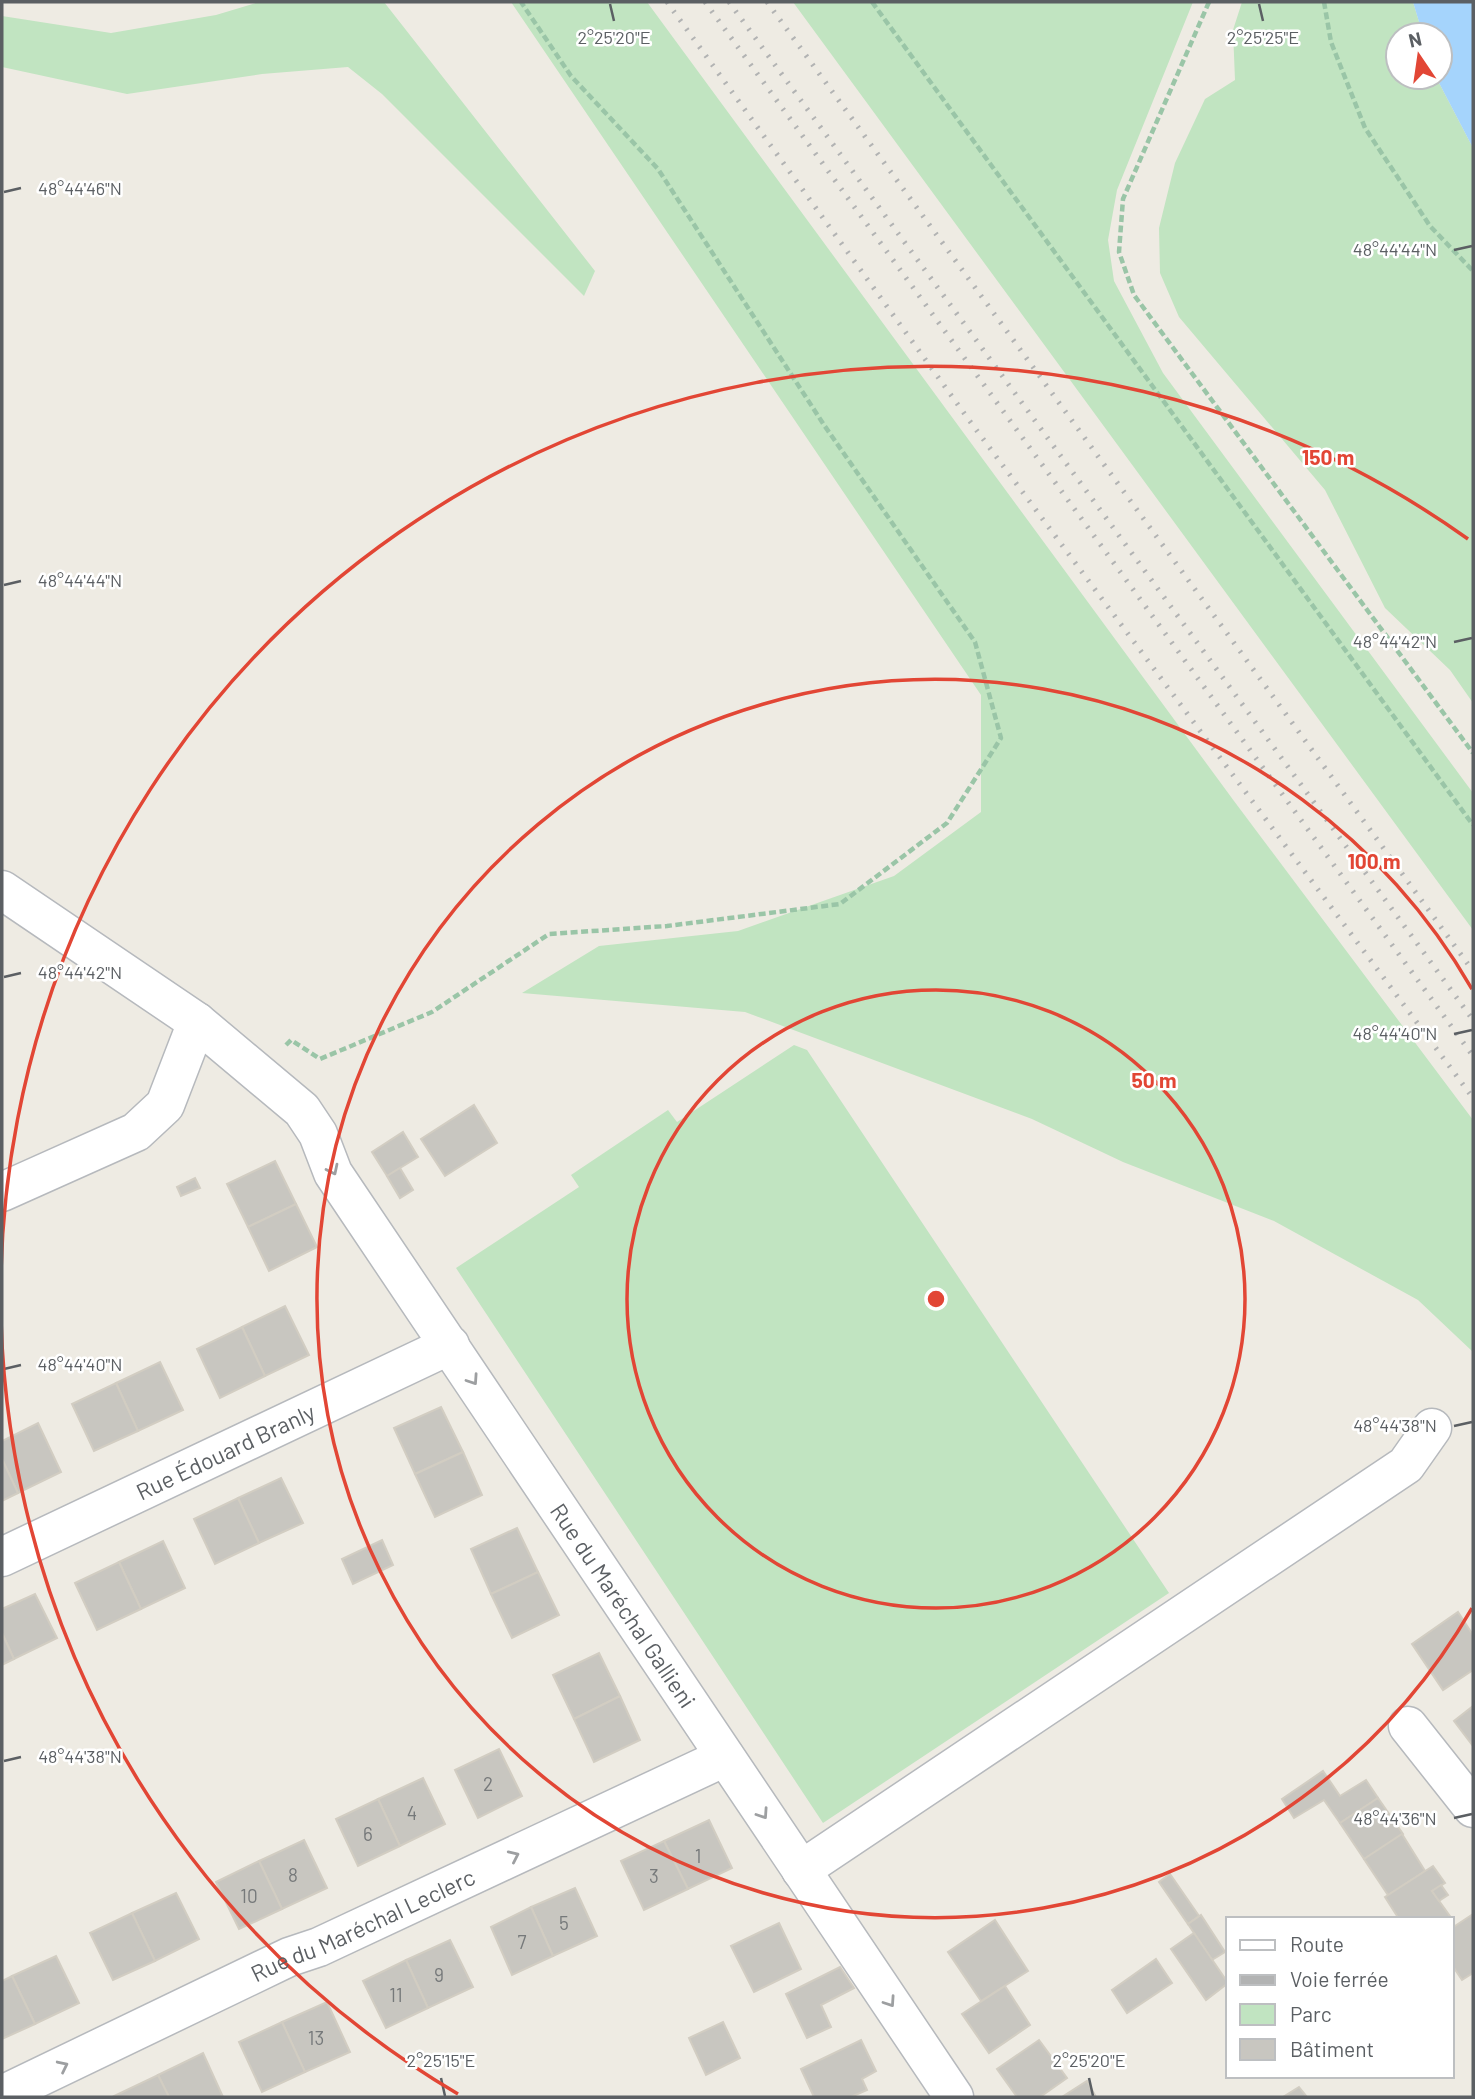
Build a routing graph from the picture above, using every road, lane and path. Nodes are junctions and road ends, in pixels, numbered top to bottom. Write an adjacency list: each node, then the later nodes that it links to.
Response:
1 (522, 2): 10 (path)
2 (872, 2): 7 (path)
3 (1209, 2): 6 (path)
4 (1324, 2): 5 (path)
5 (1473, 271)
6 (1473, 753)
7 (1473, 824)
8 (2, 890): 9 (street, Rue du Maréchal Gallieni)
9 (197, 1022): 11 (street); 12 (street, Rue du Maréchal Gallieni, one-way to 12)
10 (320, 1059)
11 (2, 1192)
12 (450, 1345): 14 (street, Rue Édouard Branly); 16 (street, Rue du Maréchal Gallieni, one-way to 16)
13 (1432, 1428): 18 (street)
14 (2, 1557)
15 (1408, 1726): 17 (street)
16 (725, 1757): 18 (street, Rue du Maréchal Gallieni, one-way to 18); 19 (street, Rue du Maréchal Leclerc, one-way to 16)
17 (1473, 1808)
18 (801, 1870): 20 (street, Rue du Maréchal Gallieni, one-way to 20)
19 (2, 2095)
20 (954, 2097)

